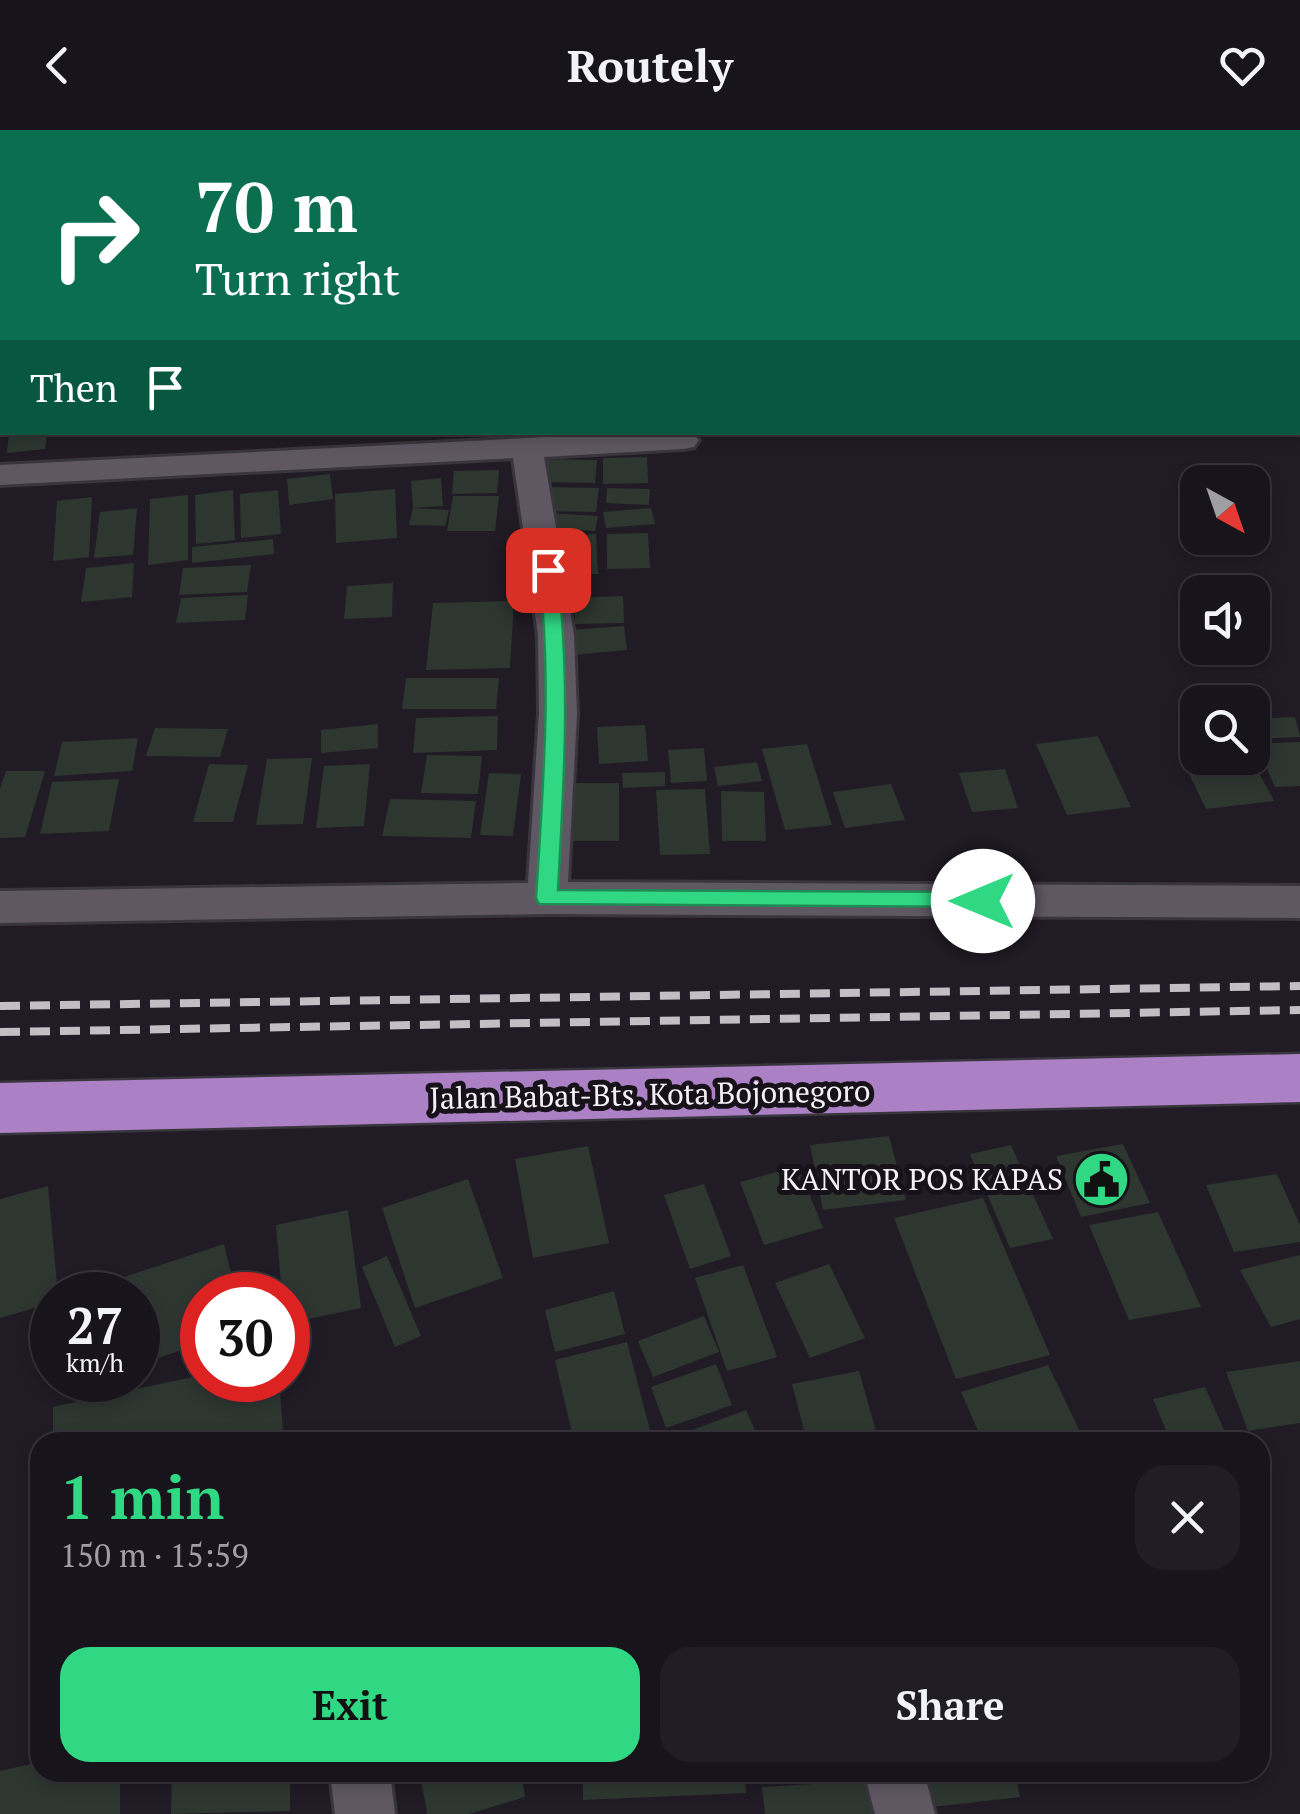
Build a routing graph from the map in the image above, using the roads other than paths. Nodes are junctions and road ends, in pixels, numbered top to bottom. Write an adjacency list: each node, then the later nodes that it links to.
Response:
1 (251, 435): 4 (street)
2 (683, 440): 3 (street)
3 (517, 444): 4 (street); 6 (street)
4 (246, 465): 5 (street)
5 (0, 474)
6 (547, 898): 7 (street); 8 (street)
7 (1300, 902)
8 (0, 906)
9 (1300, 1078): 10 (highway, Jalan Babat-Bts. Kota Bojonegoro)
10 (0, 1108)
11 (361, 1782): 13 (street)
12 (897, 1782): 14 (street)
13 (365, 1814)
14 (905, 1814)

